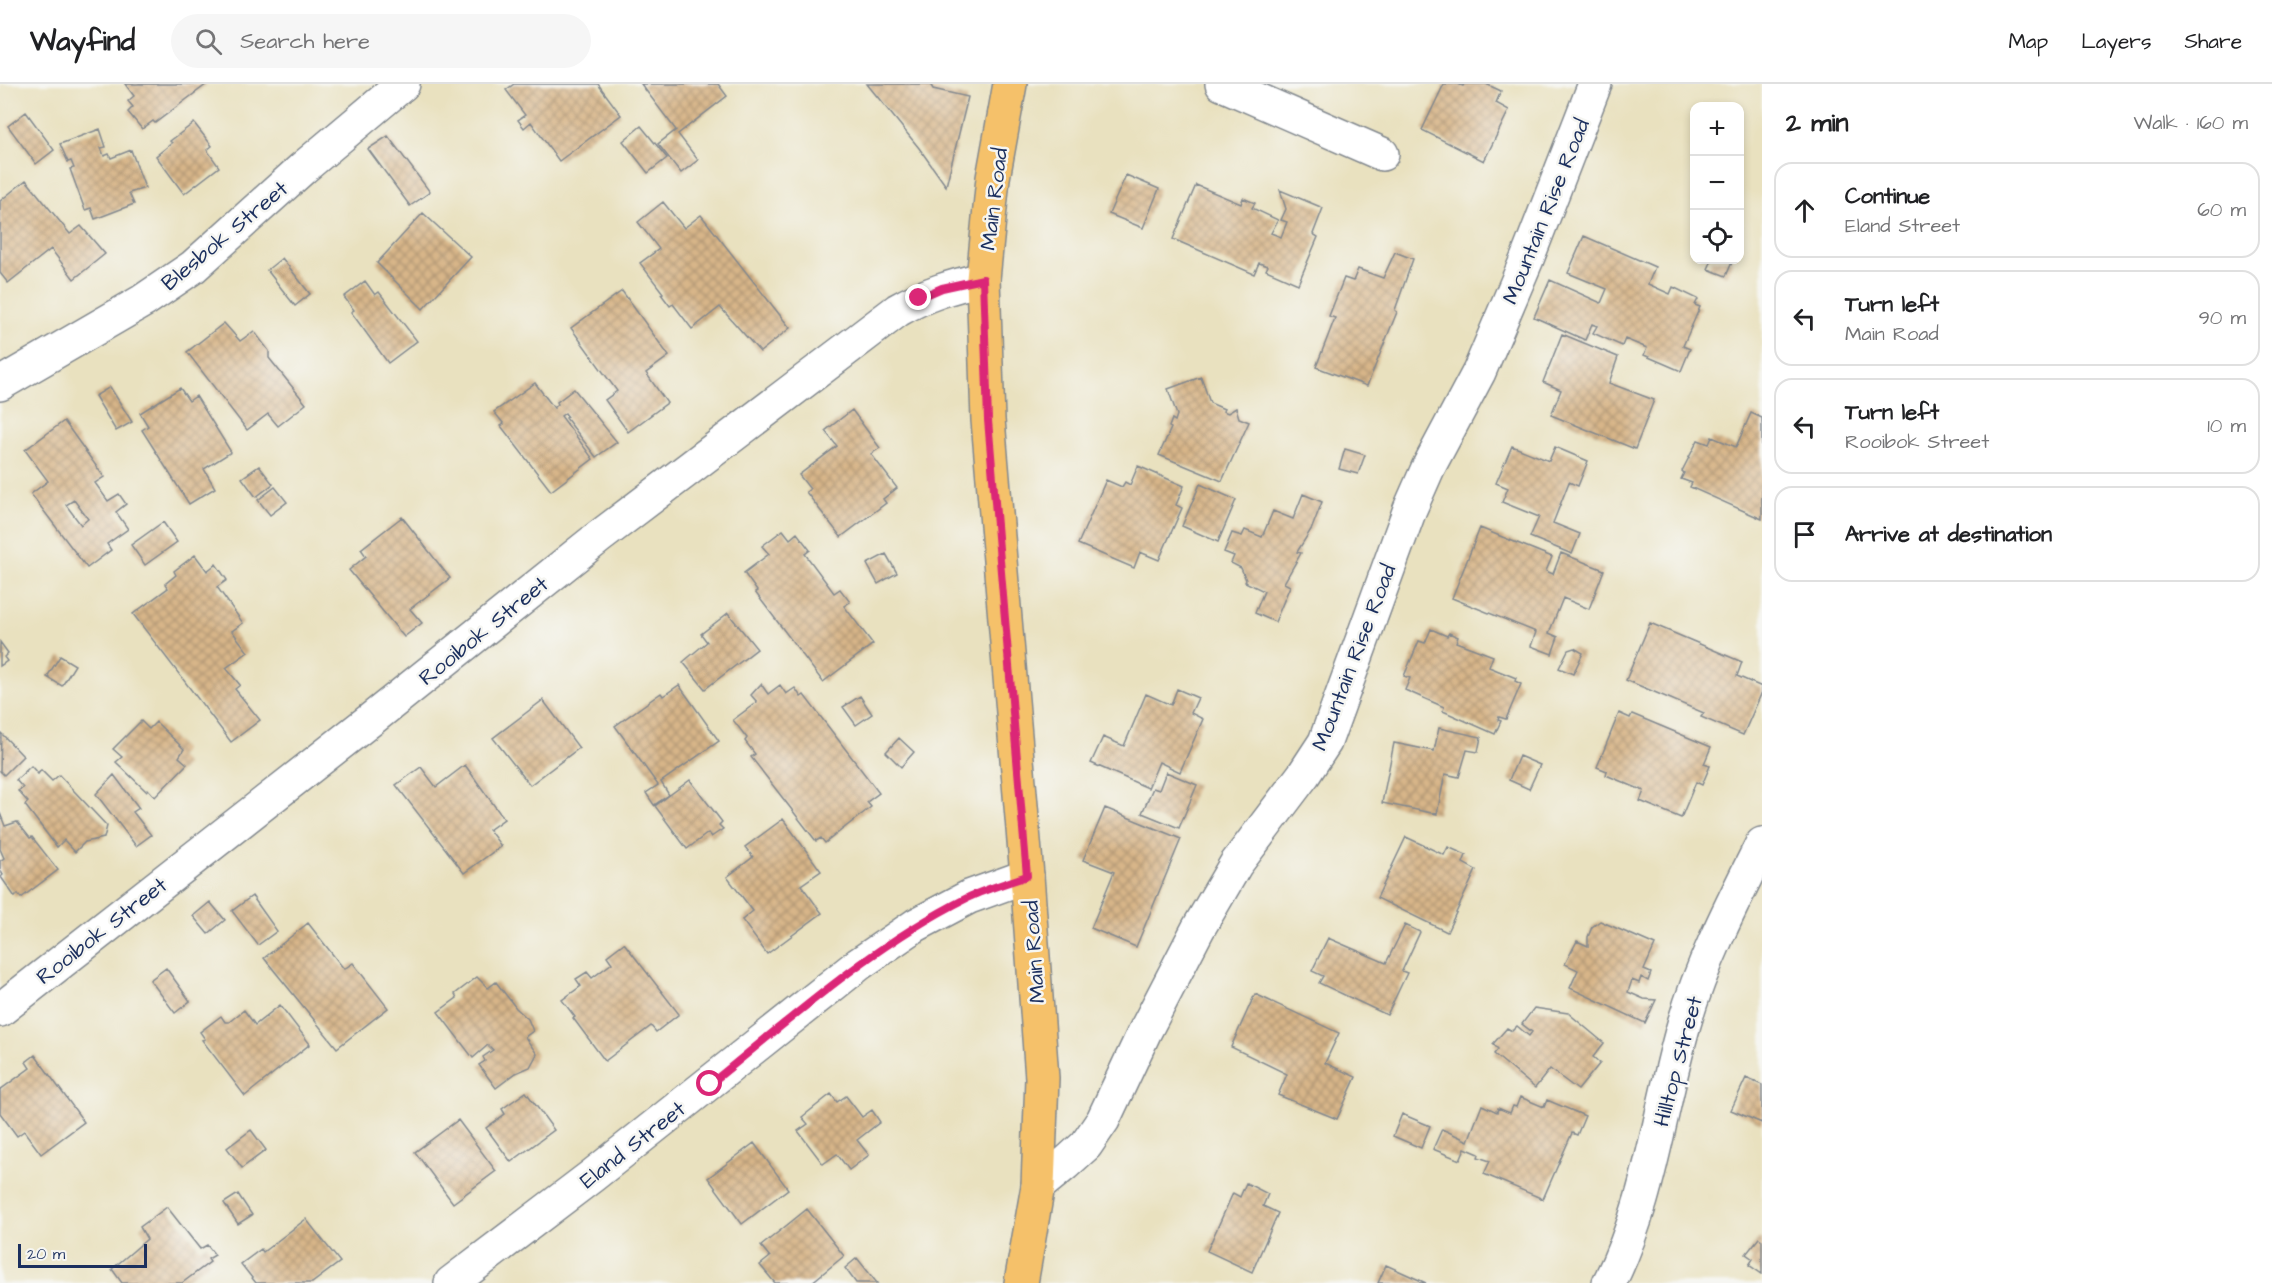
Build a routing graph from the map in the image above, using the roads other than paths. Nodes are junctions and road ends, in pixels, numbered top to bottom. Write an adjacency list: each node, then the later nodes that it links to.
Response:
1 (403, 84): 7 (street, Blesbok Street)
2 (1010, 84): 6 (main road, Main Road)
3 (1222, 84): 5 (street)
4 (1595, 84): 11 (street, Mountain Rise Road)
5 (1382, 154)
6 (983, 279): 9 (main road, Main Road); 10 (street, Rooibok Street)
7 (0, 384)
8 (1762, 844): 14 (street, Hilltop Street)
9 (1027, 876): 11 (main road, Main Road); 12 (street, Eland Street)
10 (0, 1010)
11 (1038, 1186): 13 (main road, Main Road)
12 (451, 1283)
13 (1022, 1283)
14 (1609, 1283)

